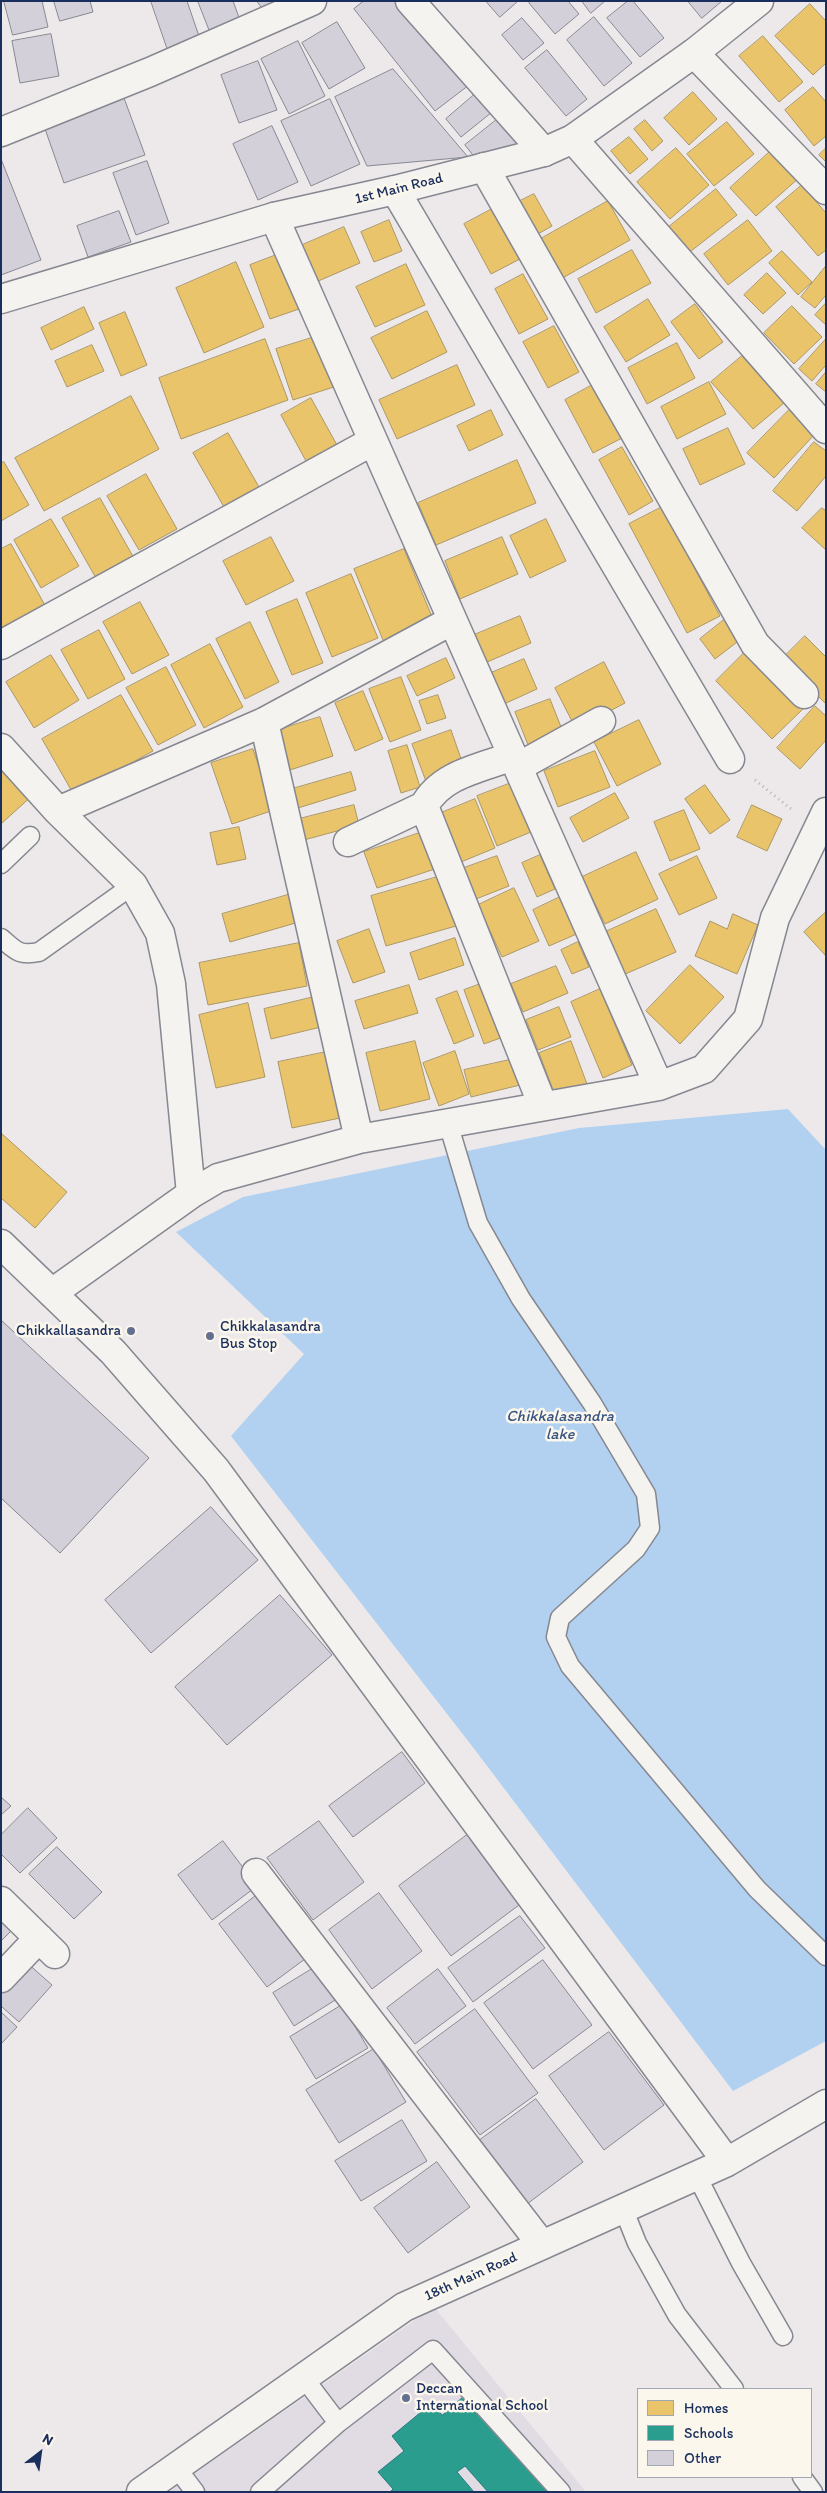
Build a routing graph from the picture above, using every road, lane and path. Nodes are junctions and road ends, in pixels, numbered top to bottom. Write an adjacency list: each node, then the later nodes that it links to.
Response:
1 (312, 1): 5 (street)
2 (410, 1): 7 (street)
3 (759, 1): 4 (street, 1st Main Road)
4 (694, 52): 6 (street, 1st Main Road); 10 (street)
5 (1, 132)
6 (573, 139): 7 (street, 1st Main Road); 13 (street)
7 (544, 152): 8 (street, 1st Main Road)
8 (484, 168): 9 (street, 1st Main Road); 17 (street)
9 (395, 190): 11 (street, 1st Main Road); 21 (street)
10 (826, 190)
11 (274, 217): 12 (street, 1st Main Road); 14 (street)
12 (1, 299)
13 (826, 429)
14 (373, 441): 15 (street); 16 (street)
15 (451, 620): 19 (street); 22 (street)
16 (1, 645)
17 (804, 694)
18 (601, 721): 22 (street)
19 (264, 722): 24 (street); 34 (street)
20 (1, 748): 24 (street)
21 (730, 759): 25 (path)
22 (515, 762): 23 (street); 31 (street)
23 (424, 806): 27 (street); 32 (street)
24 (58, 811): 29 (street)
25 (821, 822): 31 (street)
26 (30, 836): 28 (lane)
27 (348, 842)
28 (1, 864)
29 (133, 885): 30 (lane); 35 (street)
30 (1, 938)
31 (659, 1086): 32 (street)
32 (543, 1106): 33 (street)
33 (448, 1123): 34 (street); 40 (lane)
34 (359, 1139): 35 (street)
35 (191, 1194): 37 (street)
36 (1, 1244): 37 (street)
37 (52, 1293): 43 (street)
38 (256, 1873): 46 (street)
39 (1, 1901): 41 (street)
40 (826, 1956)
41 (1, 1978)
42 (826, 2104): 43 (street, 18th Main Road)
43 (727, 2162): 44 (street, 18th Main Road)
44 (697, 2176): 45 (street, 18th Main Road); 47 (lane)
45 (623, 2208): 46 (street, 18th Main Road); 49 (lane)
46 (542, 2246): 48 (street, 18th Main Road)
47 (783, 2336)
48 (304, 2378): 50 (lane); 51 (street, 18th Main Road)
49 (733, 2388)
50 (338, 2423): 55 (lane); 56 (lane)
51 (176, 2467): 53 (street, 18th Main Road); 54 (lane)
52 (803, 2478): 57 (lane)
53 (141, 2492)
54 (195, 2492)
55 (260, 2492)
56 (560, 2492)
57 (813, 2492)

